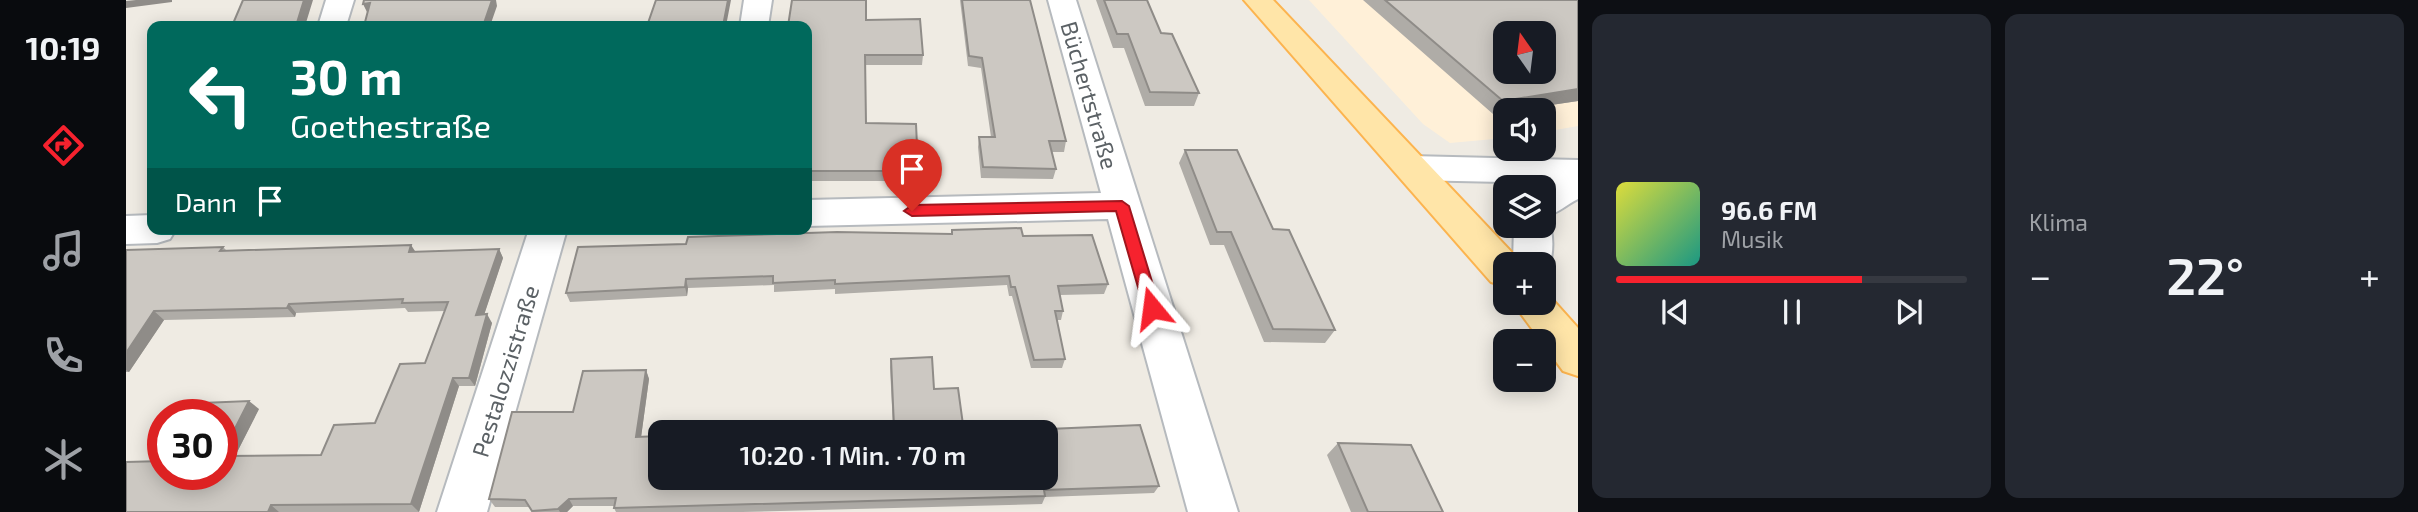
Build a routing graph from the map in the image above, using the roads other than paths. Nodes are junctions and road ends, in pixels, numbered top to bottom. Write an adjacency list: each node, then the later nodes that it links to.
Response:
1 (340, 0): 5 (street)
2 (758, 0): 6 (street)
3 (1062, 0): 11 (street, Büchertstraße)
4 (1258, 0): 7 (main road)
5 (334, 21)
6 (755, 21)
7 (1411, 168): 8 (street); 16 (main road)
8 (1578, 172)
9 (1578, 185): 10 (street)
10 (1556, 195)
11 (1122, 206): 12 (street); 20 (street, Büchertstraße)
12 (812, 213)
13 (147, 229): 14 (street)
14 (126, 230)
15 (546, 235): 19 (street, Pestalozzistraße)
16 (1493, 258)
17 (1546, 315): 18 (main road)
18 (1578, 358)
19 (462, 512)
20 (1213, 512)

